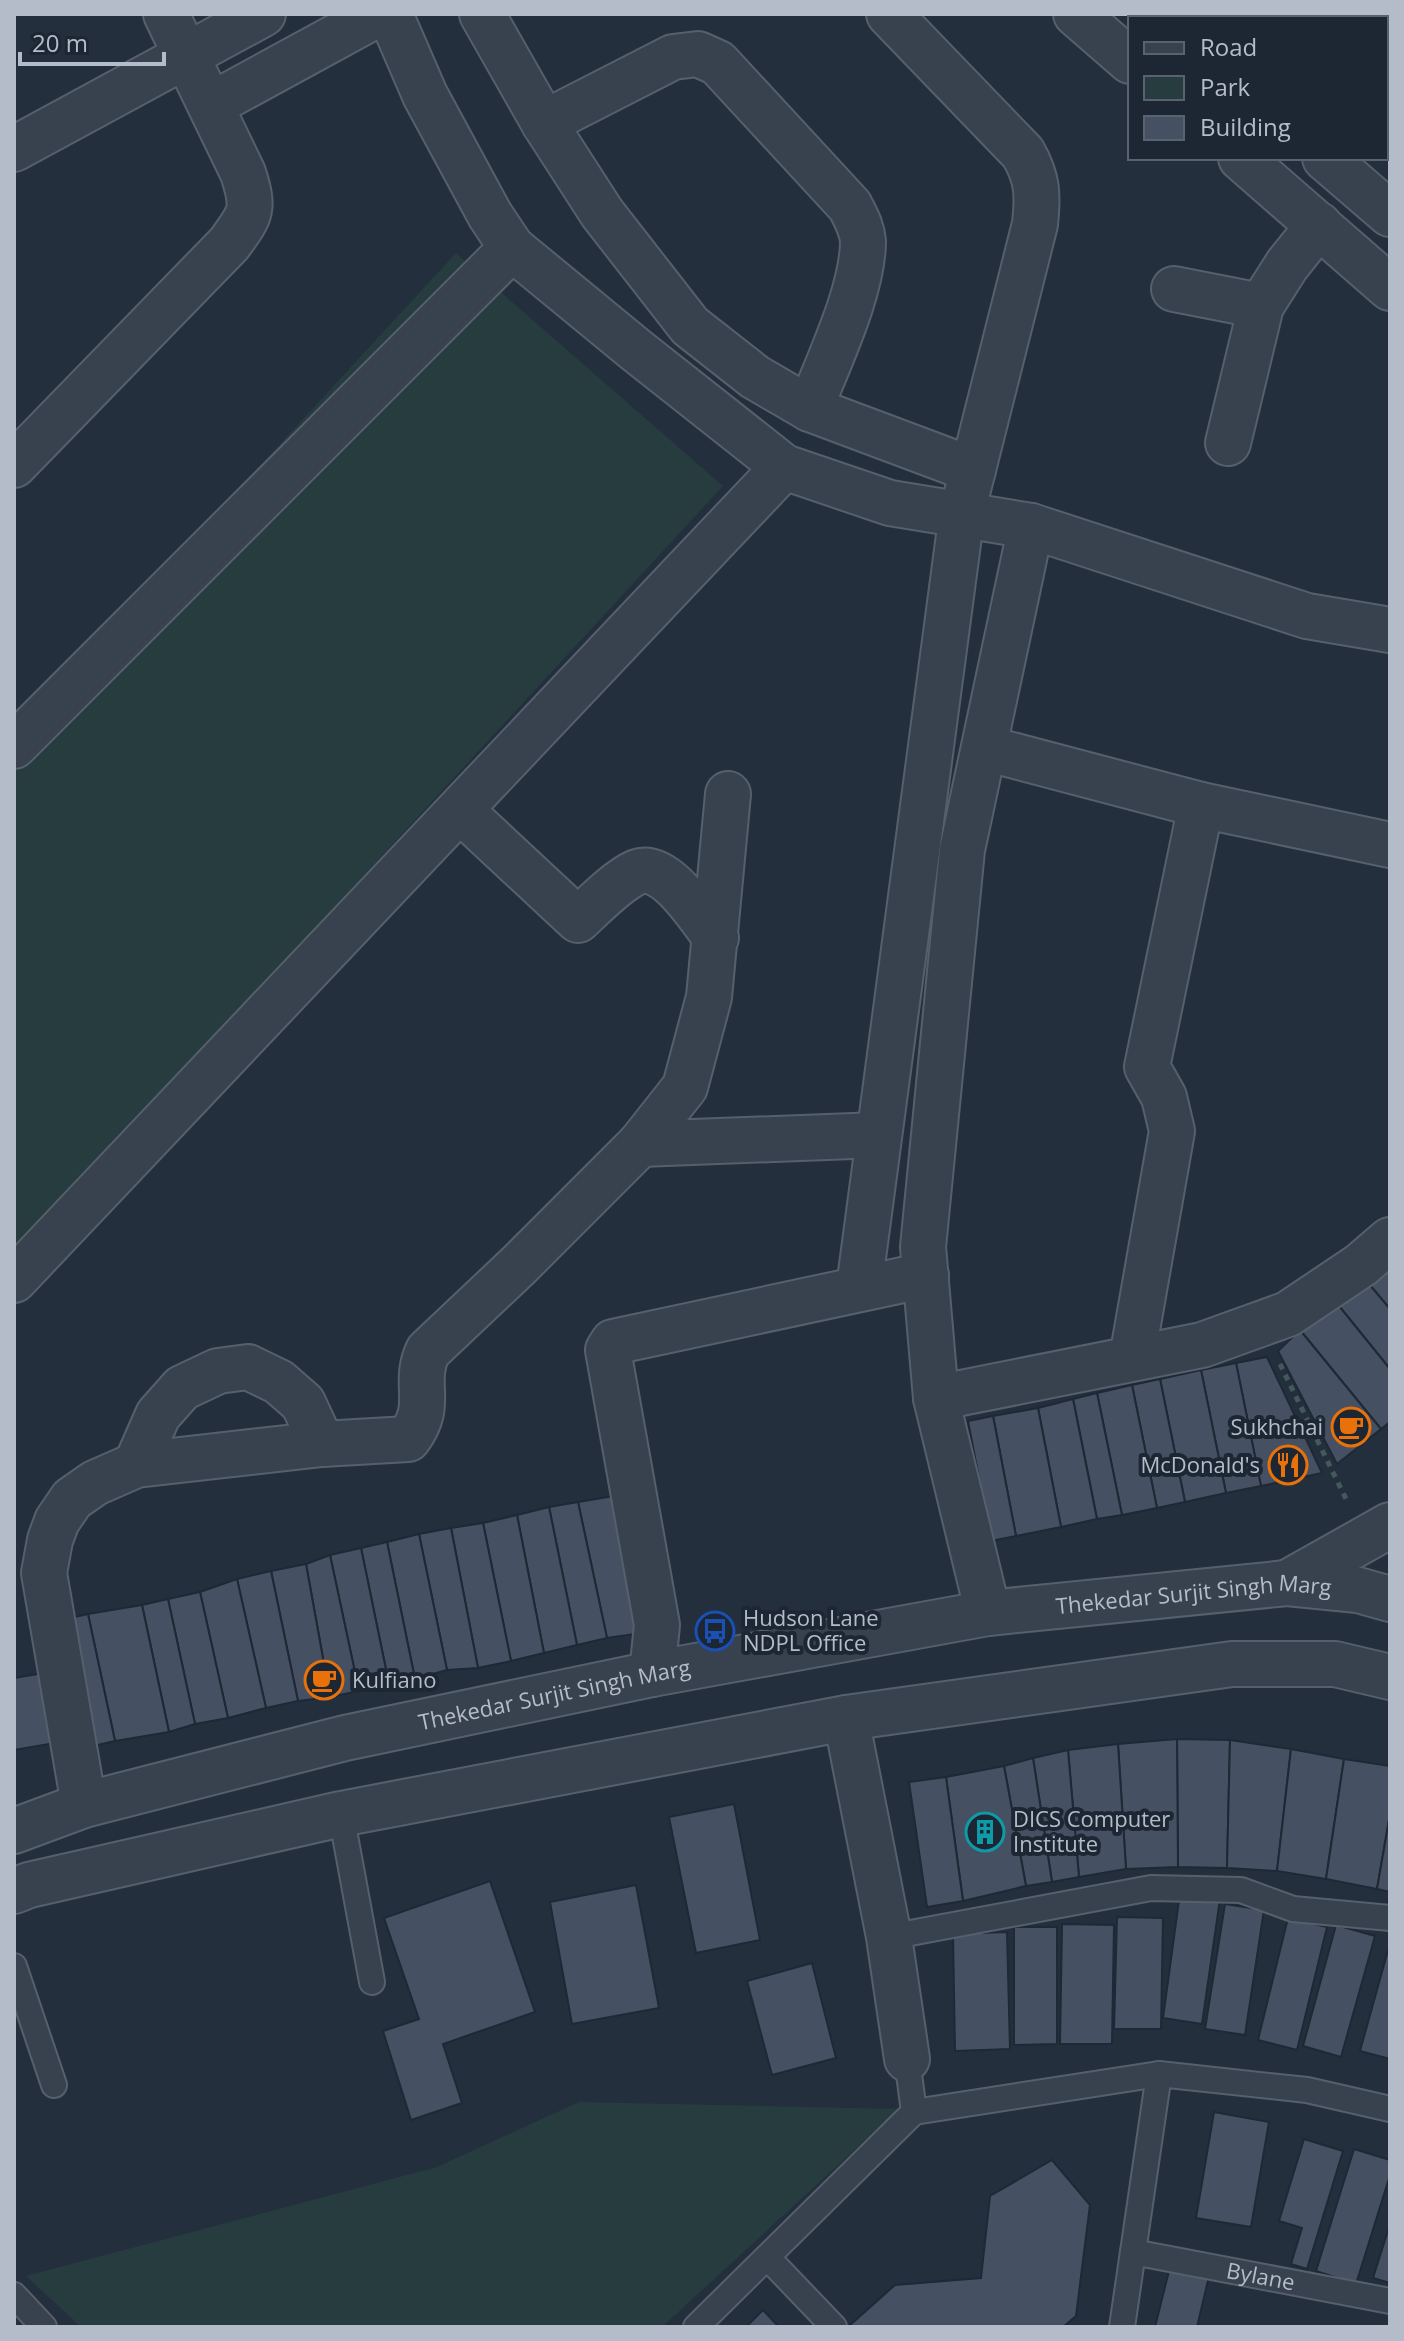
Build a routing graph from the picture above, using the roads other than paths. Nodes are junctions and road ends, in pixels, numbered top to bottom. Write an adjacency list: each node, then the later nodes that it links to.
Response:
1 (166, 14): 8 (street)
2 (263, 14): 8 (street)
3 (378, 14): 10 (street)
4 (390, 14): 17 (street)
5 (482, 14): 11 (street)
6 (889, 14): 25 (street)
7 (1076, 14): 9 (street)
8 (189, 57): 10 (street); 12 (street)
9 (1128, 59)
10 (211, 105): 23 (street)
11 (544, 123): 21 (street); 21 (street)
12 (14, 149)
13 (1243, 160): 16 (street)
14 (1327, 160): 15 (street)
15 (1390, 214)
16 (1319, 225): 18 (street); 20 (street)
17 (512, 248): 24 (street); 29 (street)
18 (1390, 288)
19 (1174, 289): 20 (street)
20 (1261, 306): 22 (street)
21 (810, 409): 25 (street)
22 (1228, 443)
23 (14, 465)
24 (784, 467): 26 (street); 33 (street)
25 (973, 470): 26 (street)
26 (962, 513): 27 (street); 36 (street)
27 (1031, 526): 28 (street); 30 (street)
28 (1390, 630)
29 (14, 746)
30 (985, 748): 32 (street); 39 (street)
31 (728, 794): 35 (street)
32 (1201, 805): 34 (street); 42 (street)
33 (460, 810): 35 (street); 40 (street)
34 (1390, 845)
35 (716, 938): 37 (street)
36 (879, 1135): 37 (street); 41 (street)
37 (640, 1144): 44 (street)
38 (1390, 1240): 42 (street)
39 (926, 1275): 41 (street); 43 (street)
40 (14, 1280)
41 (859, 1288): 50 (street)
42 (1132, 1358): 43 (street)
43 (936, 1398): 49 (street)
44 (322, 1444): 45 (street); 45 (street)
45 (136, 1465): 53 (street)
46 (1378, 1532): 47 (street)
47 (1287, 1583): 48 (street, Thekedar Surjit Singh Marg); 49 (street, Thekedar Surjit Singh Marg)
48 (1390, 1599)
49 (988, 1613): 50 (street, Thekedar Surjit Singh Marg)
50 (652, 1674): 53 (street, Thekedar Surjit Singh Marg)
51 (1390, 1677): 52 (street)
52 (846, 1718): 54 (street); 58 (street)
53 (84, 1805): 55 (street, Thekedar Surjit Singh Marg)
54 (341, 1814): 56 (street); 60 (lane)
55 (14, 1831)
56 (14, 1891)
57 (1390, 1918): 58 (lane)
58 (889, 1937): 61 (street)
59 (14, 1966): 63 (lane)
60 (372, 1982)
61 (907, 2059): 65 (lane)
62 (1159, 2074): 64 (lane); 65 (lane); 66 (lane)
63 (54, 2085)
64 (1390, 2109)
65 (914, 2112): 67 (lane)
66 (1133, 2252): 69 (lane, Bylane); 73 (lane)
67 (767, 2257): 71 (lane); 72 (lane)
68 (14, 2295): 70 (lane)
69 (1390, 2301)
70 (44, 2327)
71 (696, 2327)
72 (834, 2327)
73 (1122, 2327)

